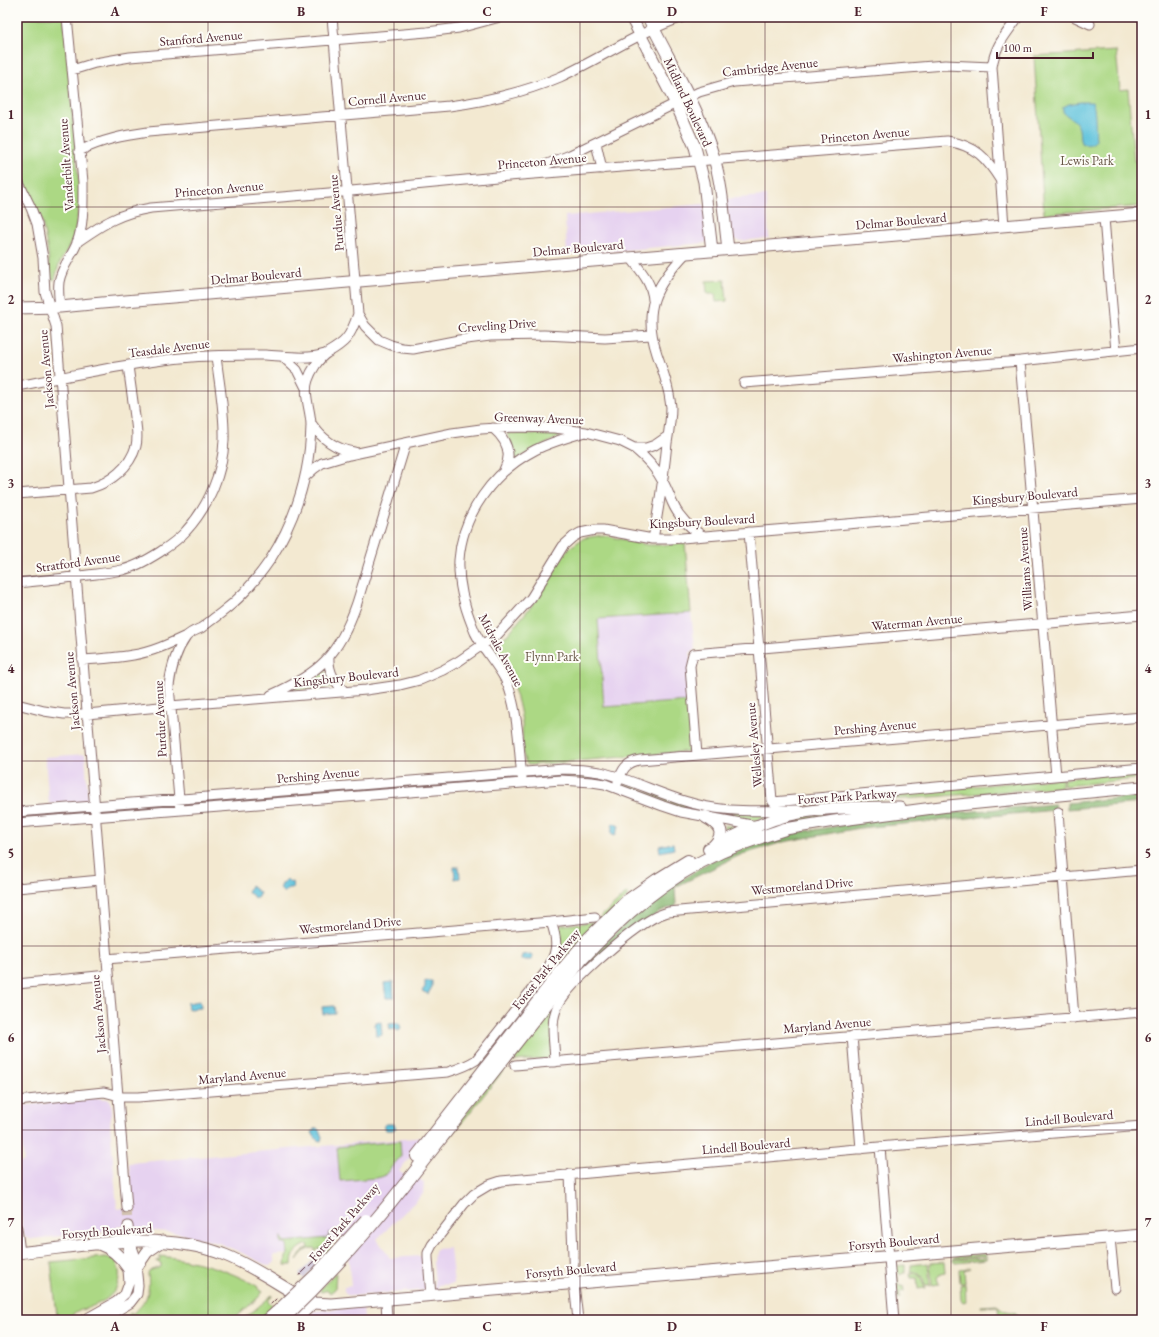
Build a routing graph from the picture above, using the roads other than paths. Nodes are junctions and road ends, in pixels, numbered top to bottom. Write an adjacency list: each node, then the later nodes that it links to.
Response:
1 (67, 17): 15 (street, Vanderbilt Avenue)
2 (332, 17): 13 (street, Purdue Avenue)
3 (500, 17): 13 (street, Stanford Avenue)
4 (631, 17): 12 (main road, Midland Boulevard)
5 (648, 17): 11 (main road, Midland Boulevard)
6 (683, 17): 11 (street, Cornell Avenue)
7 (1026, 17): 9 (street)
8 (1075, 17): 10 (street)
9 (1016, 20): 14 (street)
10 (1090, 24)
11 (654, 29): 12 (street, Cornell Avenue); 16 (main road, Midland Boulevard)
12 (641, 36): 17 (main road, Midland Boulevard); 18 (street, Cornell Avenue)
13 (334, 40): 15 (street, Stanford Avenue); 18 (street, Purdue Avenue)
14 (992, 67): 16 (street, Cambridge Avenue); 26 (street)
15 (72, 70): 20 (street, Vanderbilt Avenue)
16 (689, 97): 17 (street, Cambridge Avenue); 21 (main road, Midland Boulevard)
17 (676, 104): 19 (street, Cambridge Avenue); 22 (main road, Midland Boulevard)
18 (340, 115): 20 (street, Cornell Avenue); 28 (street, Purdue Avenue)
19 (596, 143): 23 (street); 24 (street, Cambridge Avenue)
20 (79, 151): 32 (street, Vanderbilt Avenue)
21 (714, 159): 22 (street, Princeton Avenue); 26 (street, Princeton Avenue); 33 (main road, Midland Boulevard)
22 (699, 161): 23 (street, Princeton Avenue); 34 (main road, Midland Boulevard)
23 (602, 169): 24 (street, Princeton Avenue)
24 (497, 177): 28 (street, Princeton Avenue)
25 (17, 179): 27 (street, Jackson Avenue)
26 (1001, 182): 31 (street)
27 (20, 190): 39 (street, Jackson Avenue)
28 (347, 191): 32 (street, Princeton Avenue); 37 (street, Purdue Avenue)
29 (1142, 214): 30 (main road, Delmar Boulevard)
30 (1104, 218): 31 (main road, Delmar Boulevard); 44 (street)
31 (1004, 226): 33 (main road, Delmar Boulevard)
32 (77, 242): 39 (street, Vanderbilt Avenue)
33 (728, 250): 34 (main road, Delmar Boulevard)
34 (712, 251): 35 (main road, Delmar Boulevard)
35 (686, 253): 36 (main road, Delmar Boulevard); 38 (street)
36 (631, 258): 37 (main road, Delmar Boulevard); 38 (street)
37 (355, 282): 39 (main road, Delmar Boulevard); 41 (street, Purdue Avenue)
38 (653, 302): 42 (street)
39 (55, 307): 40 (main road, Delmar Boulevard); 50 (street, Jackson Avenue)
40 (17, 308)
41 (358, 314): 42 (street, Creveling Drive); 45 (street, Purdue Avenue)
42 (651, 335): 57 (street)
43 (1142, 348): 44 (street, Washington Avenue)
44 (1116, 351): 48 (street, Washington Avenue)
45 (325, 354): 47 (street, Teasdale Avenue); 53 (street, Purdue Avenue)
46 (216, 356): 47 (street, Teasdale Avenue); 49 (street, Teasdale Avenue); 71 (street, Stratford Avenue)
47 (283, 357): 53 (street)
48 (1020, 361): 51 (street, Washington Avenue); 67 (street, Williams Avenue)
49 (128, 366): 50 (street, Teasdale Avenue); 64 (street)
50 (60, 378): 52 (street, Teasdale Avenue); 64 (street, Jackson Avenue)
51 (744, 383)
52 (17, 386)
53 (306, 388): 54 (street)
54 (311, 423): 60 (street, Greenway Avenue); 62 (street)
55 (493, 428): 56 (street, Greenway Avenue); 58 (street, Greenway Avenue); 61 (street, Midvale Avenue)
56 (586, 432): 59 (street, Greenway Avenue); 61 (street, Midvale Avenue)
57 (668, 436): 59 (street); 63 (street)
58 (406, 443): 60 (street, Greenway Avenue); 78 (street)
59 (634, 448): 63 (street)
60 (358, 453): 62 (street, Greenway Avenue)
61 (504, 470): 76 (street, Midvale Avenue)
62 (306, 476): 75 (street)
63 (663, 482): 69 (street); 70 (street)
64 (69, 490): 65 (street); 71 (street, Jackson Avenue)
65 (17, 494)
66 (1142, 499): 67 (street, Kingsbury Boulevard)
67 (1033, 508): 68 (street, Kingsbury Boulevard); 74 (street, Williams Avenue)
68 (749, 532): 69 (street, Kingsbury Boulevard); 77 (street, Wellesley Avenue)
69 (703, 536): 70 (street, Kingsbury Boulevard)
70 (653, 539): 76 (street, Kingsbury Boulevard)
71 (76, 577): 72 (street, Stratford Avenue); 79 (street, Jackson Avenue)
72 (17, 583)
73 (1142, 615): 74 (street, Waterman Avenue)
74 (1042, 624): 77 (street, Waterman Avenue); 86 (street, Williams Avenue)
75 (186, 636): 79 (street); 83 (street, Purdue Avenue)
76 (482, 646): 80 (street, Kingsbury Boulevard); 90 (street, Midvale Avenue)
77 (759, 649): 87 (street, Wellesley Avenue); 88 (street, Waterman Avenue)
78 (330, 657): 80 (street); 81 (street)
79 (82, 660): 84 (street, Jackson Avenue)
80 (345, 692): 81 (street, Kingsbury Boulevard)
81 (264, 698): 83 (street, Kingsbury Boulevard)
82 (17, 704): 84 (street, Kingsbury Boulevard)
83 (170, 706): 84 (street, Kingsbury Boulevard); 96 (street, Purdue Avenue)
84 (87, 714): 97 (street, Jackson Avenue)
85 (1142, 717): 86 (street, Pershing Avenue)
86 (1051, 724): 87 (street, Pershing Avenue); 91 (street, Williams Avenue)
87 (767, 750): 88 (street, Pershing Avenue); 91 (street, Wellesley Avenue)
88 (697, 755): 92 (street, Pershing Avenue)
89 (1142, 768): 91 (street, Wellesley Avenue)
90 (521, 772): 92 (street, Pershing Avenue); 93 (street, Midvale Avenue); 96 (street, Pershing Avenue)
91 (1056, 776)
92 (619, 778): 95 (street, Pershing Avenue); 100 (street, Pershing Avenue)
93 (522, 783): 95 (street, Pershing Avenue); 99 (street, Pershing Avenue)
94 (1142, 787): 98 (main road, Forest Park Parkway)
95 (616, 788): 104 (street, Pershing Avenue)
96 (179, 799): 97 (street, Pershing Avenue); 99 (street, Purdue Avenue)
97 (94, 806): 101 (street, Pershing Avenue); 103 (street, Jackson Avenue)
98 (948, 806): 100 (main road, Forest Park Parkway); 107 (main road, Forest Park Parkway)
99 (180, 810): 103 (street, Pershing Avenue)
100 (810, 810): 106 (main road, Forest Park Parkway)
101 (17, 812)
102 (1058, 812): 110 (street)
103 (95, 817): 105 (street, Pershing Avenue); 111 (street, Jackson Avenue)
104 (706, 817): 106 (street, Pershing Avenue); 108 (highway)
105 (18, 826)
106 (757, 826): 107 (street, Pershing Avenue); 108 (highway, Forest Park Parkway)
107 (785, 830): 129 (highway, Forest Park Parkway)
108 (713, 847): 129 (highway, Forest Park Parkway)
109 (1142, 870): 110 (street, Westmoreland Drive)
110 (1063, 877): 119 (street); 121 (street, Westmoreland Drive)
111 (100, 880): 112 (street); 115 (street, Jackson Avenue)
112 (17, 888)
113 (595, 917): 114 (street, Westmoreland Drive)
114 (551, 922): 115 (street, Westmoreland Drive); 123 (street, Maryland Avenue)
115 (106, 959): 116 (street, Jackson Avenue)
116 (108, 974): 117 (street); 123 (street, Jackson Avenue)
117 (17, 984)
118 (1142, 1012): 119 (street, Maryland Avenue)
119 (1074, 1018): 120 (street, Maryland Avenue)
120 (852, 1036): 121 (street, Maryland Avenue); 127 (street)
121 (555, 1062): 122 (street, Maryland Avenue)
122 (515, 1065)
123 (118, 1096): 124 (street, Maryland Avenue); 130 (street, Jackson Avenue)
124 (17, 1101)
125 (1142, 1126): 126 (street, Lindell Boulevard)
126 (880, 1147): 127 (street, Lindell Boulevard); 139 (street)
127 (861, 1149): 128 (street, Lindell Boulevard)
128 (570, 1174): 141 (street); 143 (street, Lindell Boulevard)
129 (406, 1176): 146 (highway, Forest Park Parkway, bridge)
130 (127, 1208)
131 (128, 1226): 135 (street)
132 (17, 1228): 138 (street)
133 (1142, 1235): 134 (main road, Forsyth Boulevard)
134 (1110, 1238): 139 (main road, Forsyth Boulevard); 142 (street)
135 (130, 1241): 136 (main road, Forsyth Boulevard); 137 (main road, Forsyth Boulevard); 140 (street)
136 (163, 1241): 140 (main road); 145 (main road, Forsyth Boulevard)
137 (98, 1244): 138 (main road, Forsyth Boulevard); 140 (main road)
138 (18, 1253)
139 (888, 1257): 141 (main road, Forsyth Boulevard); 152 (street)
140 (132, 1268): 147 (street); 148 (street)
141 (574, 1284): 143 (main road, Forsyth Boulevard); 151 (street)
142 (1115, 1288)
143 (431, 1296): 144 (main road, Forsyth Boulevard)
144 (386, 1300): 145 (main road, Forsyth Boulevard); 150 (street)
145 (314, 1304): 149 (street)
146 (277, 1318)
147 (84, 1320)
148 (101, 1320)
149 (297, 1320)
150 (387, 1320)
151 (578, 1320)
152 (894, 1320)

